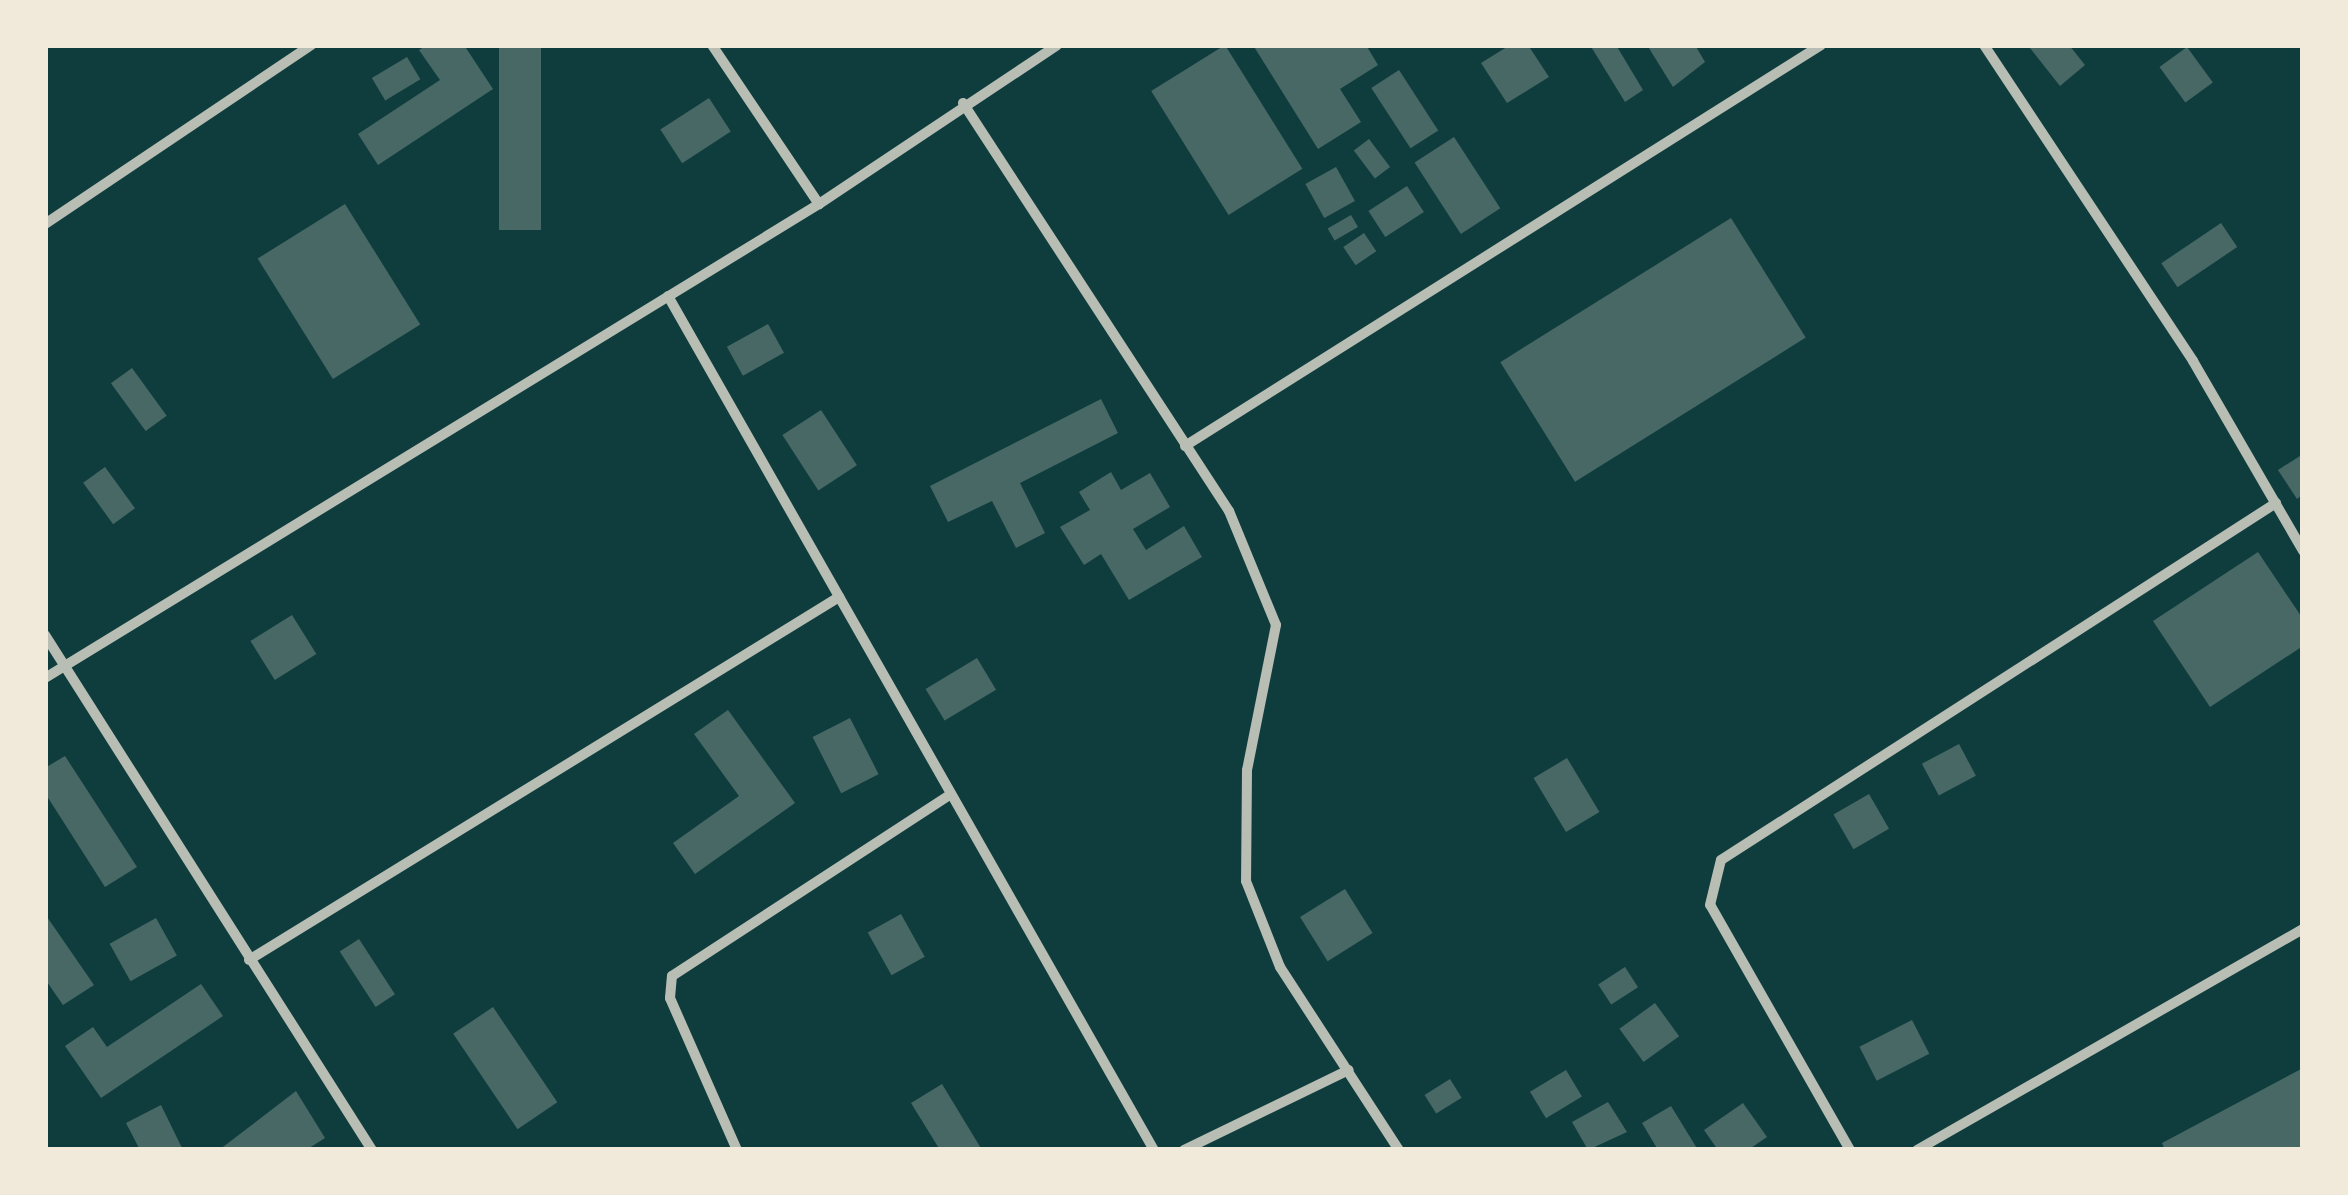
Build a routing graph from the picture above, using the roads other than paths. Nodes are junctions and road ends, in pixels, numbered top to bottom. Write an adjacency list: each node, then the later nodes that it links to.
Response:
1 (311, 45): 8 (street)
2 (712, 45): 7 (street)
3 (1057, 45): 6 (street)
4 (1820, 45): 10 (street)
5 (1984, 45): 11 (street)
6 (963, 103): 7 (street); 10 (street)
7 (819, 204): 9 (street)
8 (45, 224)
9 (668, 296): 13 (street); 15 (street)
10 (1185, 446): 20 (street)
11 (2276, 503): 12 (street); 26 (street)
12 (2303, 551)
13 (839, 596): 17 (street); 19 (street)
14 (45, 634): 15 (street)
15 (64, 666): 16 (street); 19 (street)
16 (45, 678)
17 (951, 794): 22 (street); 23 (street)
18 (2303, 929): 27 (street)
19 (249, 960): 21 (street)
20 (1349, 1070): 24 (street); 25 (street)
21 (372, 1150)
22 (737, 1150)
23 (1154, 1150)
24 (1184, 1150)
25 (1400, 1150)
26 (1850, 1150)
27 (1917, 1150)

